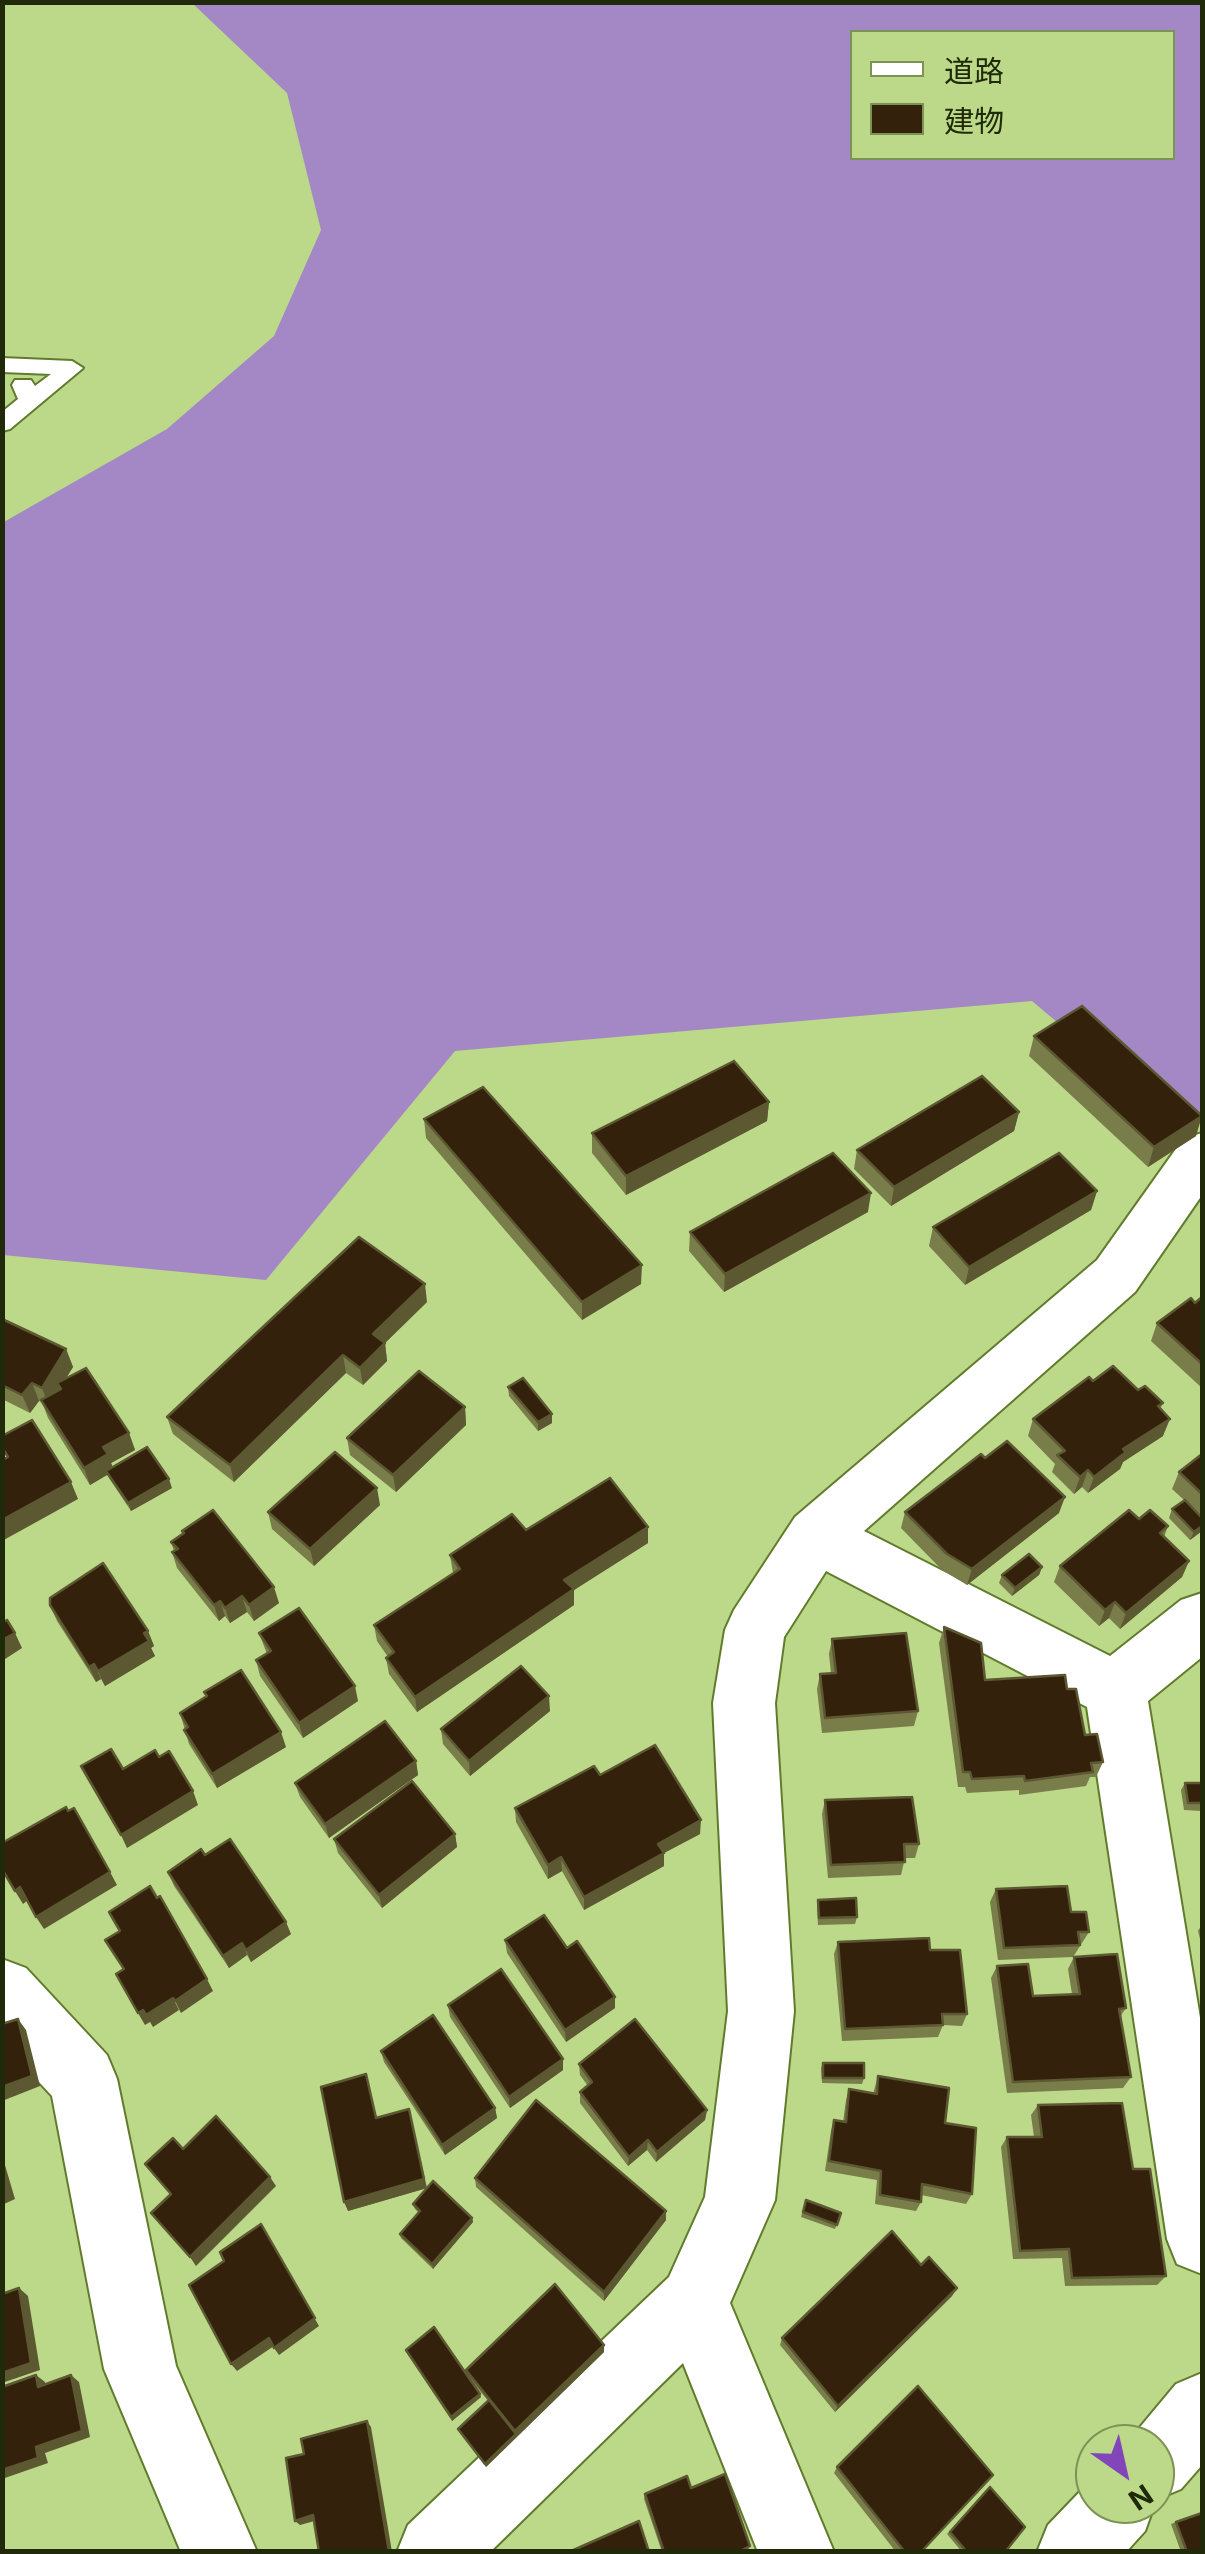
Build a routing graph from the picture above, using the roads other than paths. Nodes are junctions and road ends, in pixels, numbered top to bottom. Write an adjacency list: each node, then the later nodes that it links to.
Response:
1 (2, 366): 2 (lane); 2 (lane)
2 (30, 401): 3 (lane)
3 (2, 424)
4 (1202, 1154): 5 (street)
5 (816, 1536): 7 (street); 10 (street)
6 (1202, 1620): 7 (street)
7 (1115, 1690): 9 (street)
8 (2, 1992): 14 (street)
9 (1202, 2238)
10 (694, 2302): 15 (street); 16 (street)
11 (1202, 2410): 12 (street)
12 (1175, 2440)
13 (1100, 2524): 17 (street)
14 (219, 2552)
15 (434, 2552)
16 (796, 2552)
17 (1075, 2552)

